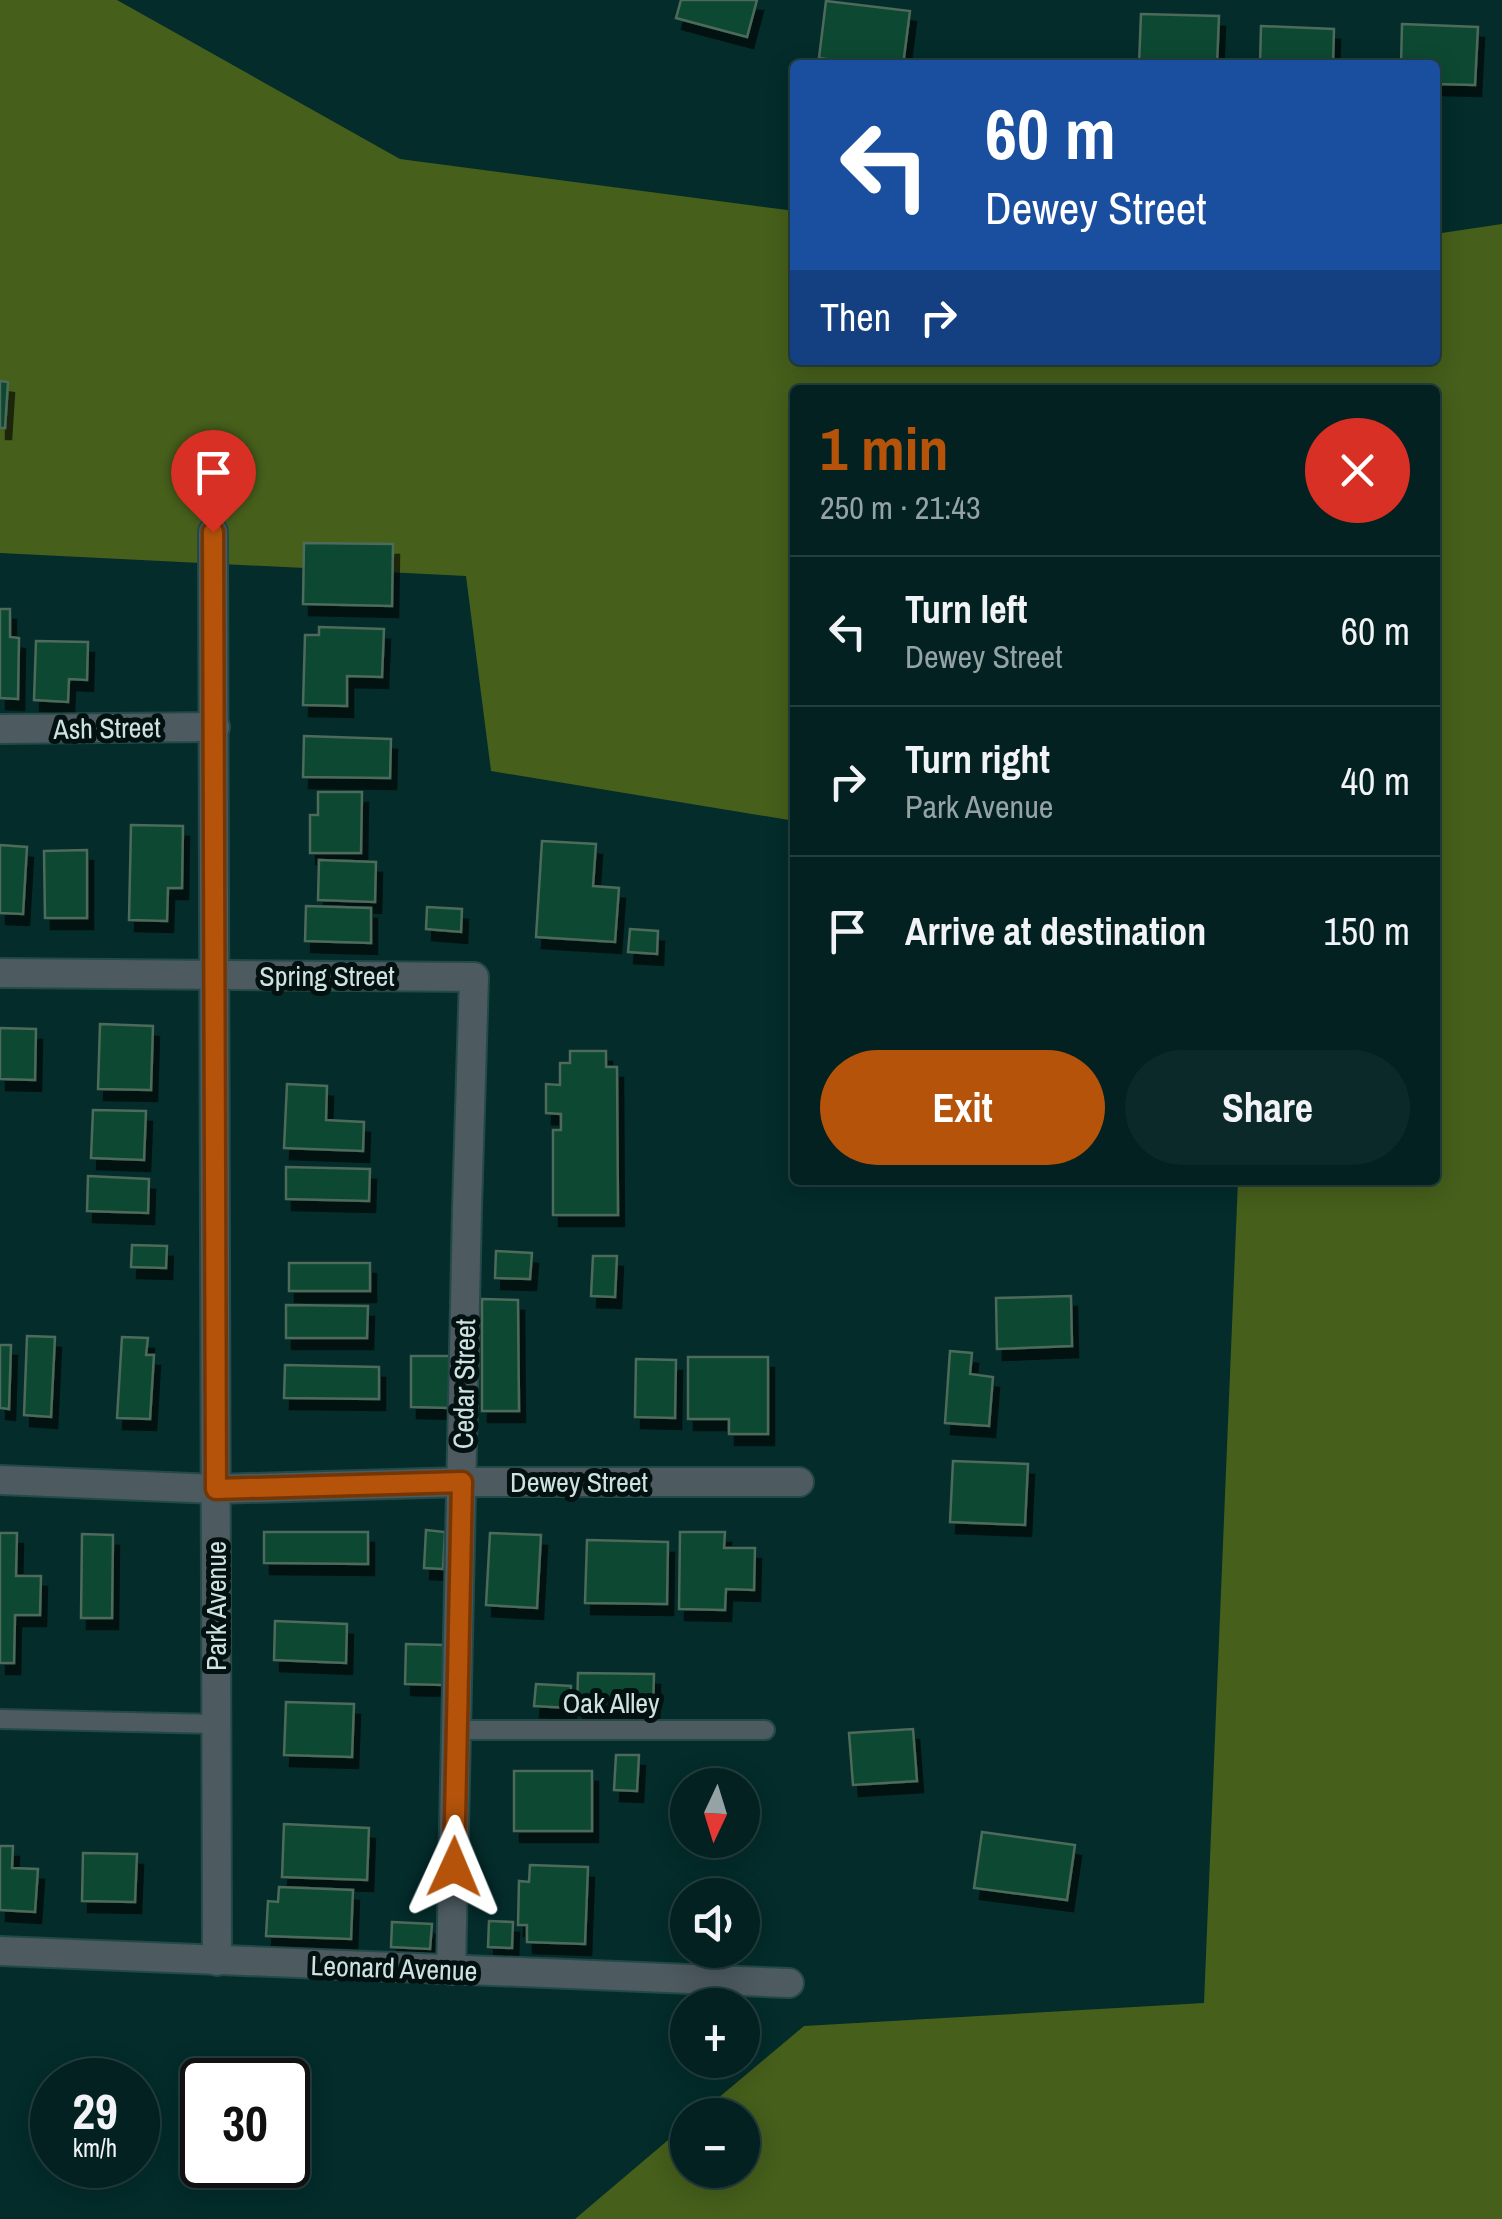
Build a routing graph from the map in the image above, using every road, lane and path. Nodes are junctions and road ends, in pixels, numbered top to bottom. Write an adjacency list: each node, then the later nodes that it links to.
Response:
1 (213, 532): 2 (street, Park Avenue)
2 (214, 727): 3 (street, Ash Street); 5 (street, Park Avenue)
3 (0, 729)
4 (0, 974): 5 (street, Spring Street)
5 (214, 975): 6 (street, Spring Street); 10 (street, Park Avenue)
6 (474, 977): 8 (street, Cedar Street)
7 (0, 1480): 10 (street, Dewey Street)
8 (462, 1482): 9 (street, Dewey Street); 10 (street, Dewey Street); 13 (street, Cedar Street)
9 (798, 1482)
10 (216, 1489): 12 (street, Park Avenue)
11 (0, 1719): 12 (lane)
12 (216, 1724): 16 (street, Park Avenue)
13 (456, 1730): 14 (lane, Oak Alley); 17 (street, Cedar Street)
14 (766, 1730)
15 (0, 1951): 16 (street, Leonard Avenue)
16 (217, 1961): 17 (street, Leonard Avenue)
17 (452, 1970): 18 (street, Leonard Avenue)
18 (789, 1983)

